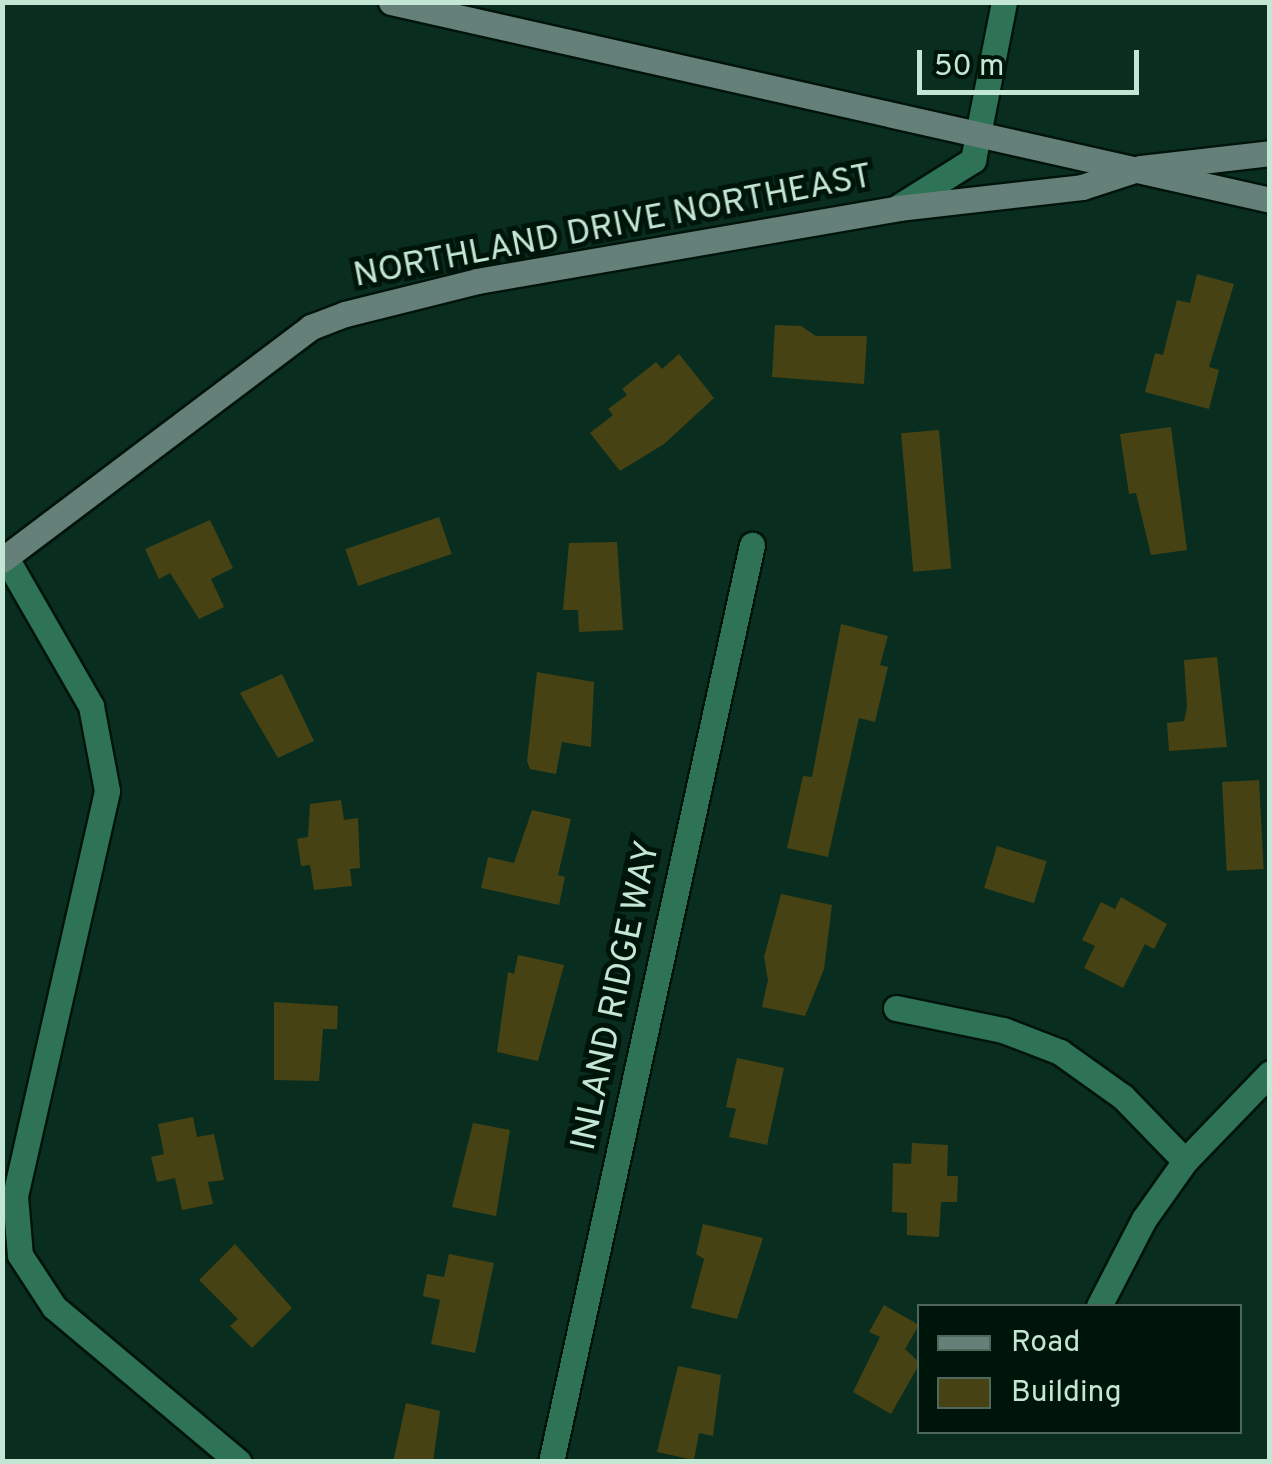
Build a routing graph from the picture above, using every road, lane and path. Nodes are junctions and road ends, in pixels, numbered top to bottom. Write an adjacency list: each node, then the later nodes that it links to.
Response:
1 (391, 2): 3 (street)
2 (1004, 2): 3 (street, NORTHLAND DRIVE NORTHEAST)
3 (978, 130): 5 (street); 7 (street, NORTHLAND DRIVE NORTHEAST)
4 (1270, 153): 5 (street, NORTHLAND DRIVE NORTHEAST)
5 (1142, 168): 6 (street); 7 (street, NORTHLAND DRIVE NORTHEAST)
6 (1270, 200)
7 (898, 208): 9 (street, NORTHLAND DRIVE NORTHEAST)
8 (752, 545): 16 (street, INLAND RIDGE WAY)
9 (4, 559): 13 (street)
10 (896, 1008): 12 (street)
11 (1270, 1073): 12 (street)
12 (1185, 1161): 14 (street)
13 (12, 1258): 15 (street)
14 (1103, 1297)
15 (239, 1462)
16 (550, 1462)

